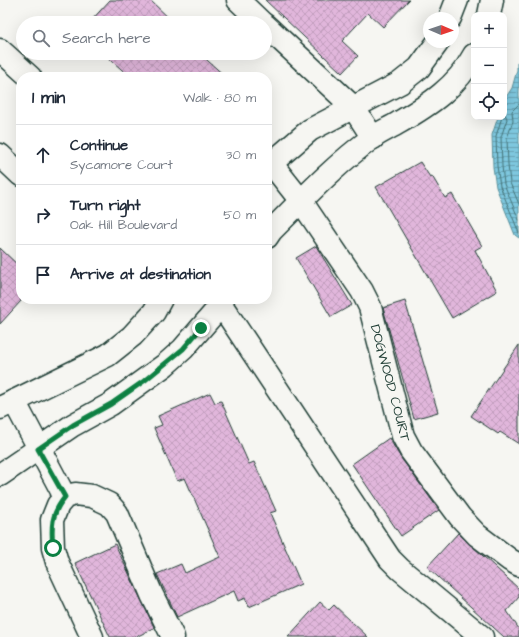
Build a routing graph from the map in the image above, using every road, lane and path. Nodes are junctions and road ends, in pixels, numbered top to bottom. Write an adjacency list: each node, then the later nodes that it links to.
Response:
1 (238, 0): 6 (street)
2 (457, 0): 4 (street)
3 (492, 0): 5 (street)
4 (452, 12)
5 (490, 12)
6 (255, 16)
7 (272, 32): 12 (street)
8 (434, 48): 12 (street)
9 (0, 50): 11 (street)
10 (471, 58): 13 (street)
11 (24, 72)
12 (353, 107): 13 (street); 15 (street)
13 (373, 138): 18 (street)
14 (0, 155): 17 (street)
15 (272, 162)
16 (272, 168): 18 (street, DOGWOOD COURT)
17 (16, 170)
18 (301, 201): 19 (street); 27 (street, DOGWOOD COURT)
19 (272, 232)
20 (158, 304): 23 (street)
21 (216, 304): 24 (street)
22 (218, 304): 30 (street)
23 (7, 405): 24 (street)
24 (38, 449): 25 (street); 26 (street)
25 (0, 475)
26 (65, 497): 28 (street); 29 (street)
27 (519, 565)
28 (92, 637)
29 (173, 637)
30 (482, 637)

